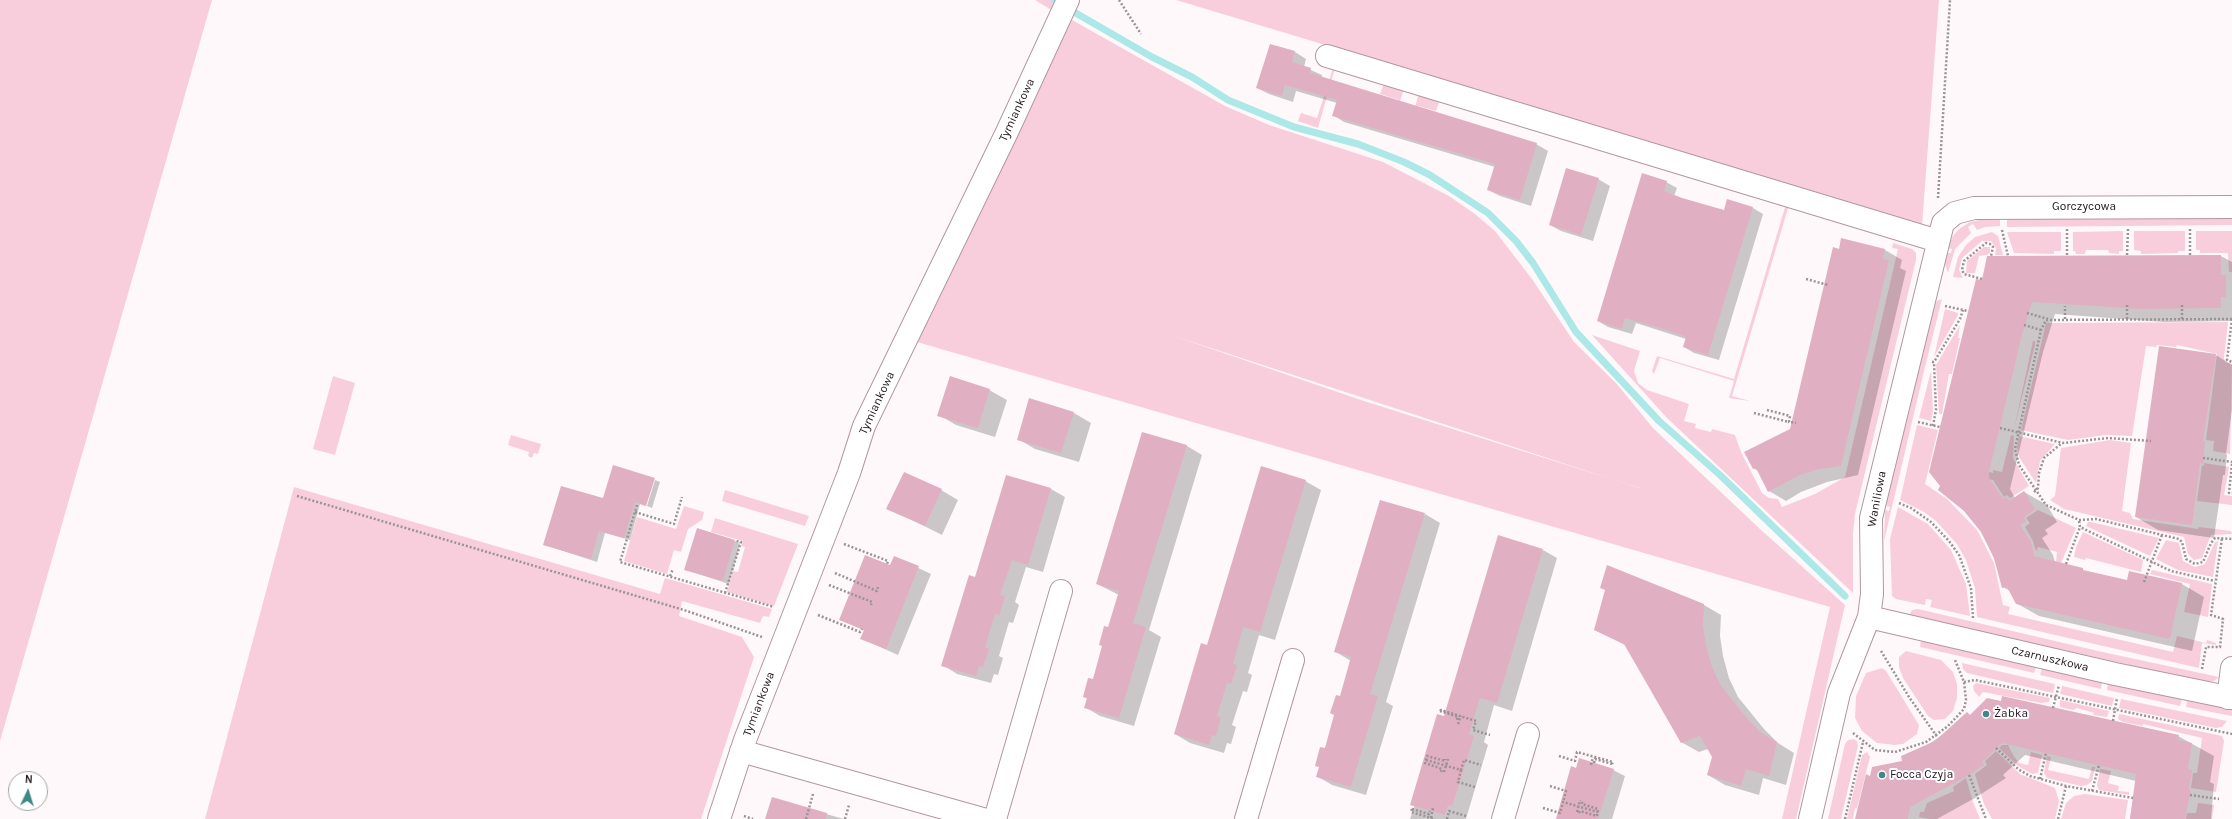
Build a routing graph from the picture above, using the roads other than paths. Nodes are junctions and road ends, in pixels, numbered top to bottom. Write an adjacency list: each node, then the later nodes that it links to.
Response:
1 (1068, 0): 11 (street, Tymiankowa)
2 (1327, 56): 4 (street)
3 (2232, 207): 4 (street, Gorczycowa)
4 (1942, 228): 6 (street, Waniliowa)
5 (1061, 591): 14 (street)
6 (1869, 617): 9 (street, Czarnuszkowa); 17 (street, Waniliowa)
7 (1293, 660): 15 (street)
8 (2232, 668): 9 (street)
9 (2230, 698)
10 (1528, 734): 16 (street)
11 (741, 750): 12 (street, Tymiankowa); 13 (street)
12 (719, 819)
13 (982, 819)
14 (995, 819)
15 (1246, 819)
16 (1504, 819)
17 (1810, 819)

